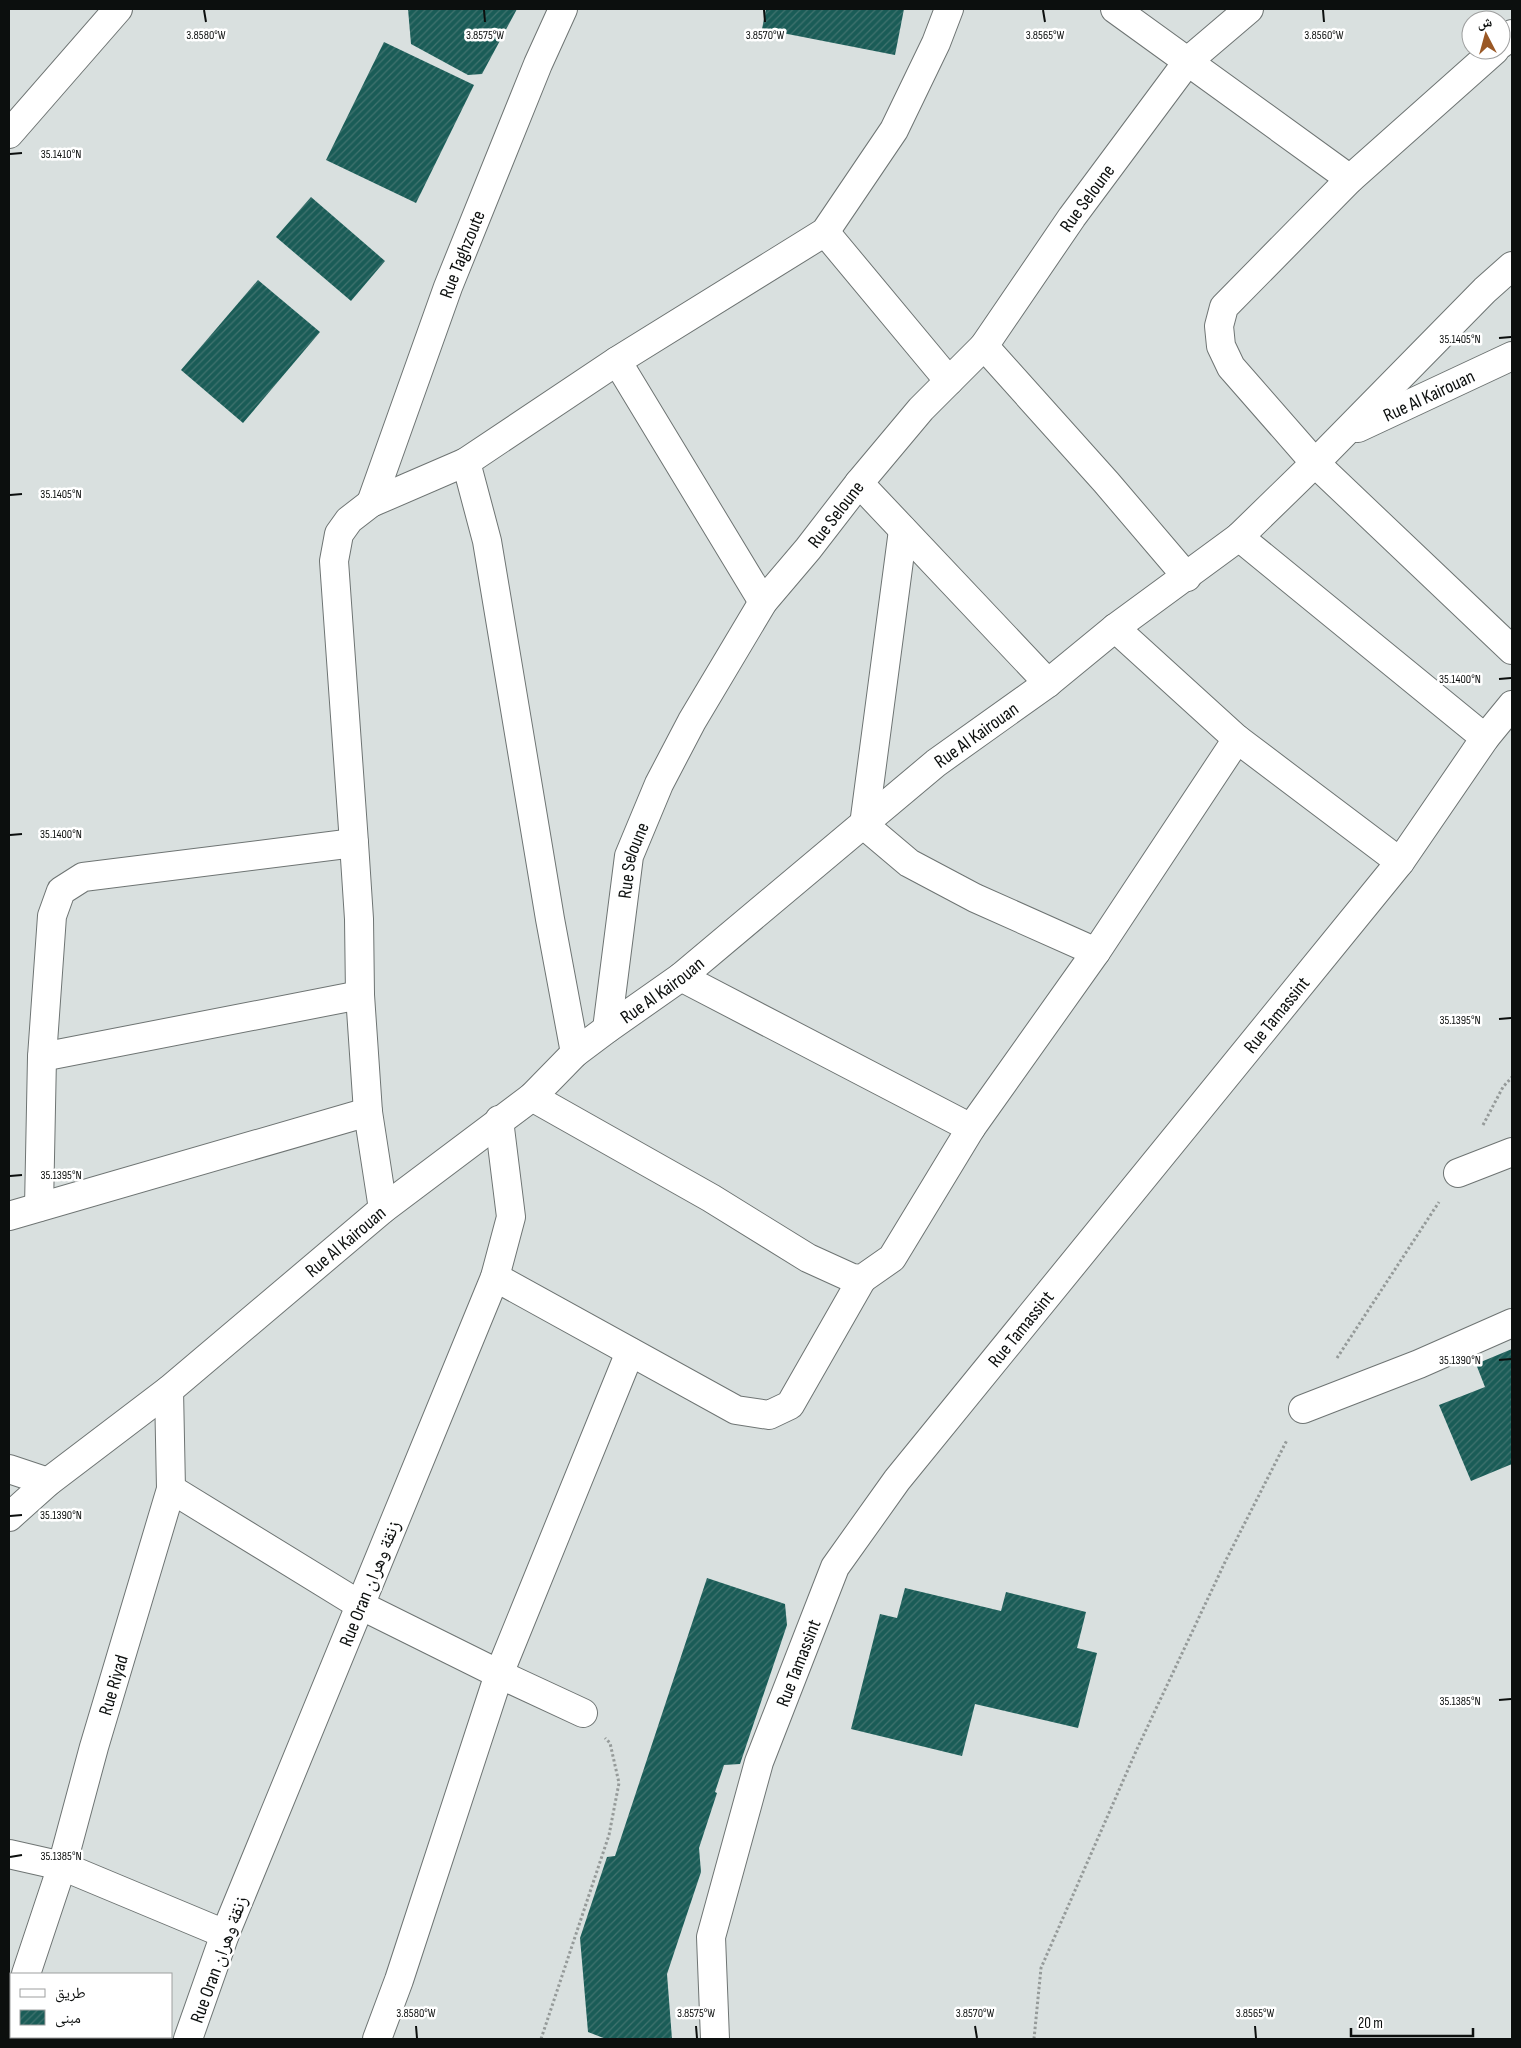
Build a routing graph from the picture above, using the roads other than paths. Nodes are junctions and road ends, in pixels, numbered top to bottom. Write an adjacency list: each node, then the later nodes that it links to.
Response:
1 (118, 9): 8 (street)
2 (563, 9): 20 (street, Rue Taghzoute)
3 (949, 9): 10 (street)
4 (1115, 9): 7 (street)
5 (1249, 9): 7 (street, Rue Seloune)
6 (1484, 60): 9 (street)
7 (1188, 61): 9 (street); 12 (street, Rue Seloune)
8 (9, 134)
9 (1350, 179): 18 (street)
10 (825, 232): 14 (street); 15 (street)
11 (1512, 266): 16 (street, Rue Al Kairouan)
12 (984, 346): 15 (street, Rue Seloune); 23 (street)
13 (1512, 356): 16 (street, Rue Al Kairouan)
14 (617, 361): 17 (street); 24 (street)
15 (949, 381): 19 (street, Rue Seloune)
16 (1343, 434): 18 (street, Rue Al Kairouan)
17 (466, 462): 20 (street); 38 (street)
18 (1315, 463): 22 (street, Rue Al Kairouan); 26 (street)
19 (858, 483): 21 (street); 24 (street, Rue Seloune)
20 (371, 503): 32 (street)
21 (903, 530): 27 (street); 31 (street)
22 (1240, 537): 23 (street, Rue Al Kairouan); 29 (street)
23 (1187, 577): 25 (street, Rue Al Kairouan)
24 (763, 602): 37 (street, Rue Seloune)
25 (1115, 628): 27 (street, Rue Al Kairouan); 30 (street)
26 (1512, 650)
27 (1048, 683): 31 (street, Rue Al Kairouan)
28 (1512, 705): 29 (street, Rue Tamassint)
29 (1485, 738): 33 (street, Rue Tamassint)
30 (1237, 739): 33 (street); 34 (street)
31 (864, 825): 34 (street); 35 (street, Rue Al Kairouan)
32 (354, 843): 36 (street); 39 (street)
33 (1400, 862): 68 (street, Rue Tamassint)
34 (1096, 952): 43 (street)
35 (681, 977): 37 (street, Rue Al Kairouan); 43 (street)
36 (360, 995): 39 (street); 41 (street)
37 (607, 1029): 38 (street, Rue Al Kairouan)
38 (575, 1053): 40 (street, Rue Al Kairouan)
39 (42, 1057): 46 (street)
40 (532, 1097): 42 (street, Rue Al Kairouan); 50 (street)
41 (368, 1112): 46 (street); 47 (street)
42 (499, 1120): 47 (street, Rue Al Kairouan); 49 (street, Rue Oran زنقة وهران)
43 (970, 1128): 50 (street)
44 (1512, 1152): 45 (street)
45 (1458, 1173)
46 (39, 1207): 48 (street)
47 (383, 1209): 53 (street, Rue Al Kairouan)
48 (9, 1216)
49 (495, 1277): 52 (street); 59 (street, Rue Oran زنقة وهران)
50 (862, 1279): 52 (street)
51 (1512, 1324): 54 (street)
52 (630, 1352): 60 (street)
53 (169, 1390): 56 (street, Rue Al Kairouan); 57 (street, Rue Riyad)
54 (1303, 1409)
55 (9, 1468): 56 (street)
56 (48, 1482): 58 (street, Rue Al Kairouan)
57 (171, 1489): 59 (street); 63 (street, Rue Riyad)
58 (9, 1517)
59 (360, 1605): 60 (street); 64 (street, Rue Oran زنقة وهران)
60 (499, 1674): 61 (street); 67 (street)
61 (584, 1713)
62 (9, 1854): 63 (street)
63 (62, 1866): 64 (street); 65 (street, Rue Riyad)
64 (225, 1934): 66 (street, Rue Oran زنقة وهران)
65 (26, 1973)
66 (188, 2039)
67 (377, 2039)
68 (715, 2039)

